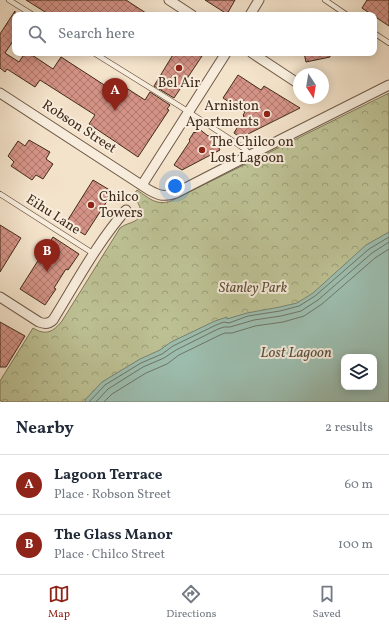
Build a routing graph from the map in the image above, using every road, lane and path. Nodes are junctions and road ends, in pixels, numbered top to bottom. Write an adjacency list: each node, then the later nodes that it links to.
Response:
1 (9, 0): 5 (lane)
2 (169, 0): 6 (street)
3 (259, 0): 7 (street)
4 (325, 0): 8 (lane)
5 (28, 12)
6 (187, 12)
7 (252, 12)
8 (343, 12)
9 (377, 35): 10 (lane)
10 (389, 42)
11 (99, 56): 17 (lane)
12 (224, 56): 17 (street)
13 (257, 56): 14 (street)
14 (293, 80)
15 (389, 85): 18 (street, Robson Street)
16 (0, 93): 19 (street, Robson Street)
17 (188, 112): 18 (lane); 19 (street)
18 (250, 155): 19 (street, Robson Street)
19 (142, 185)
20 (0, 194): 22 (lane, Eihu Lane)
21 (126, 210): 22 (street)
22 (94, 254): 23 (street)
23 (0, 297)

